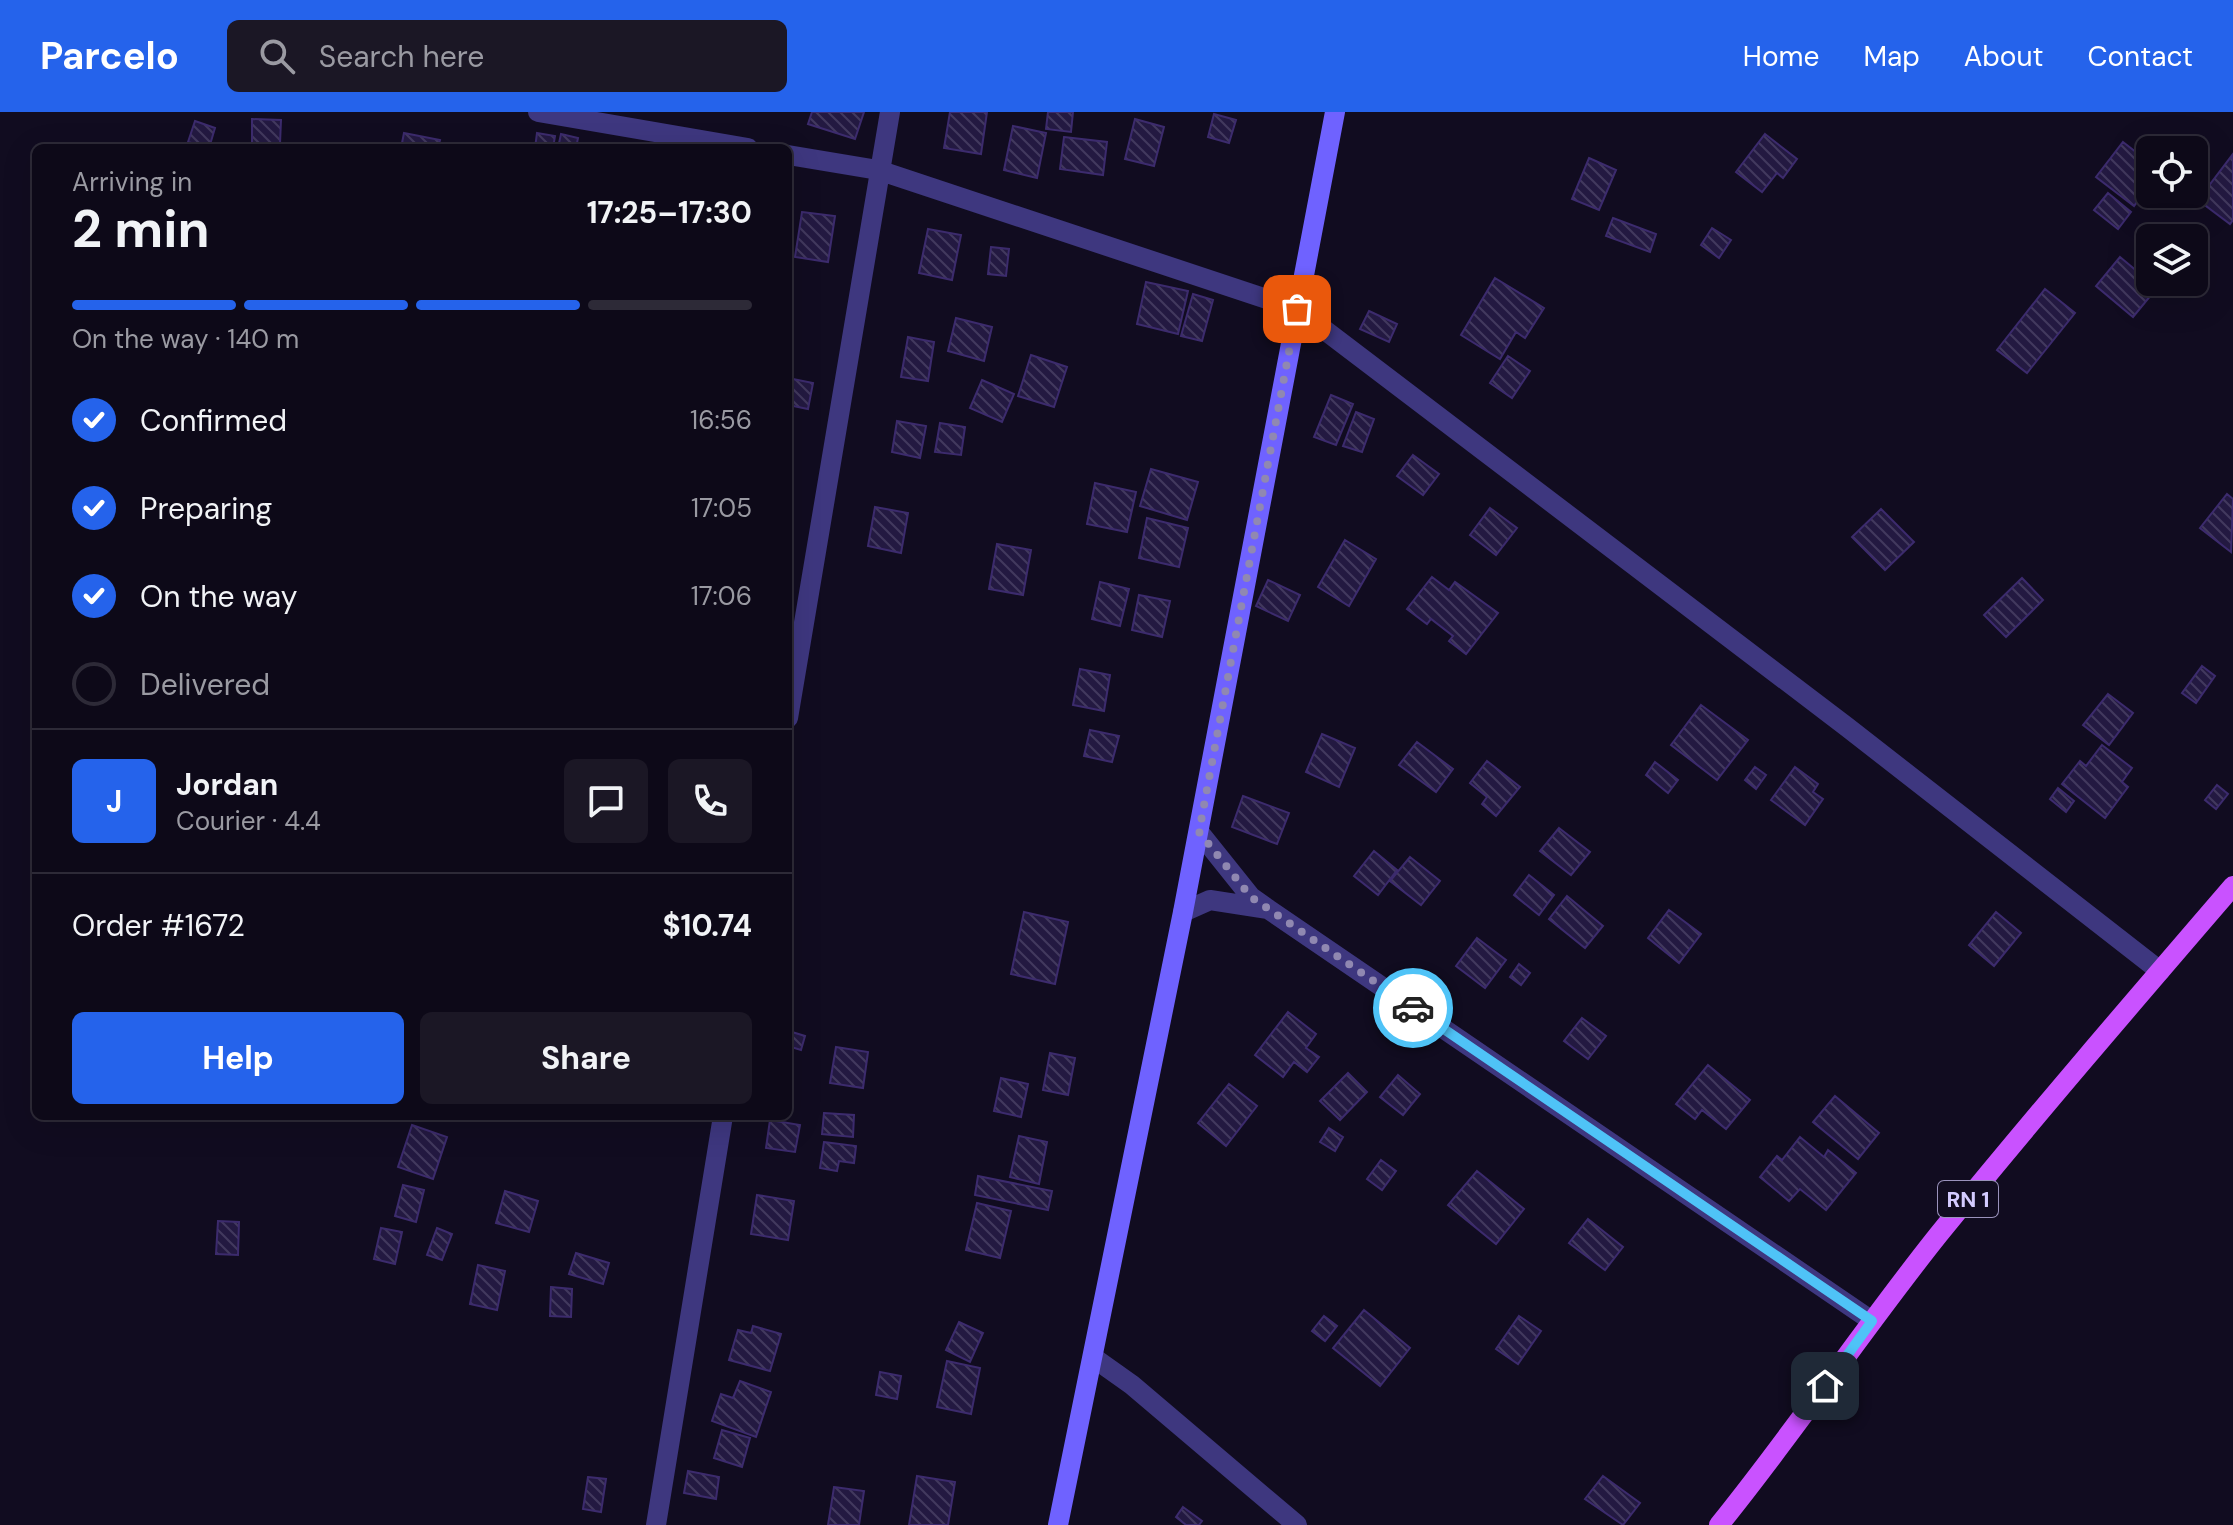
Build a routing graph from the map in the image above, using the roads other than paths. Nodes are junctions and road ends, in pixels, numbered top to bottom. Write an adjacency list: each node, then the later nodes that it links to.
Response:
1 (538, 112): 4 (street)
2 (890, 112): 6 (street)
3 (1335, 112): 7 (street)
4 (725, 144)
5 (792, 156): 6 (street)
6 (878, 170): 7 (street); 8 (street)
7 (1297, 309): 9 (street); 13 (street)
8 (792, 694)
9 (1199, 832): 11 (street); 12 (street)
10 (2233, 886): 13 (main road, RN 1)
11 (1268, 909): 12 (street); 15 (street)
12 (1183, 912): 16 (street)
13 (2160, 971): 15 (main road, RN 1)
14 (722, 1120): 17 (street)
15 (1872, 1321): 20 (main road, RN 1)
16 (1094, 1358): 18 (street); 19 (street)
17 (656, 1525)
18 (1058, 1525)
19 (1297, 1525)
20 (1719, 1525)

